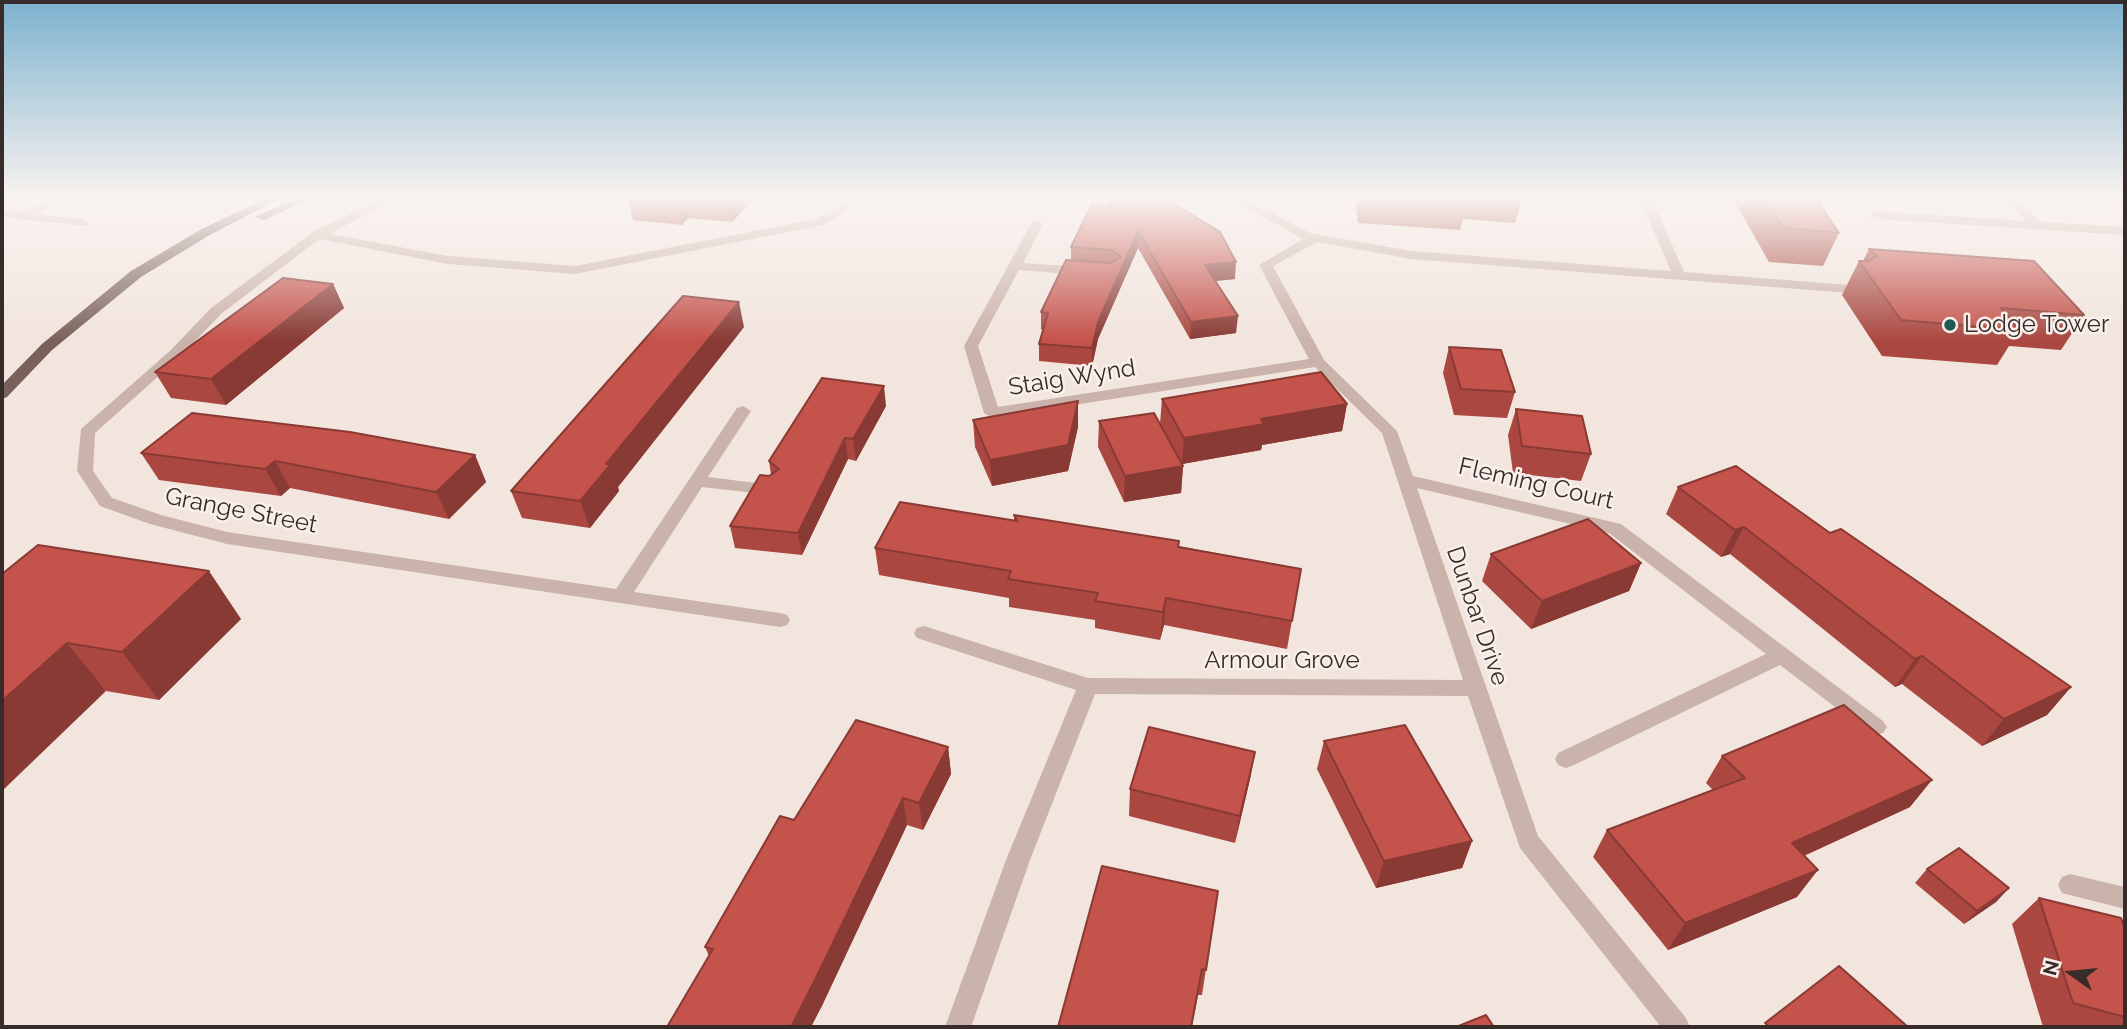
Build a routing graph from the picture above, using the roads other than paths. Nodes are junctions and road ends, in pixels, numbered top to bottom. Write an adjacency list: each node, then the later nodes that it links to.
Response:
1 (184, 245): 12 (main road)
2 (201, 245): 12 (main road)
3 (304, 245): 21 (street, Grange Street)
4 (370, 245): 5 (street)
5 (703, 245)
6 (1026, 245): 10 (street, Staig Wynd)
7 (1302, 245): 15 (street, Dunbar Drive)
8 (1352, 245): 13 (street)
9 (1666, 245): 13 (street)
10 (1015, 266): 11 (street); 15 (street, Staig Wynd)
11 (1097, 272)
12 (136, 274): 16 (main road)
13 (1679, 275): 14 (street)
14 (1850, 289)
15 (1318, 362): 18 (street, Dunbar Drive)
16 (2, 394)
17 (743, 411): 19 (street)
18 (1405, 480): 24 (street, Fleming Court); 26 (street, Dunbar Drive)
19 (696, 481): 20 (street); 21 (street)
20 (772, 490)
21 (621, 596): 22 (street, Grange Street)
22 (780, 620)
23 (924, 633): 25 (street, Armour Grove)
24 (1782, 655): 27 (street, Fleming Court); 28 (street)
25 (1088, 686): 26 (street, Armour Grove); 31 (street)
26 (1476, 688): 32 (street, Dunbar Drive)
27 (1876, 727)
28 (1566, 759)
29 (2070, 885): 30 (street)
30 (2125, 898)
31 (958, 1027)
32 (1677, 1027)

